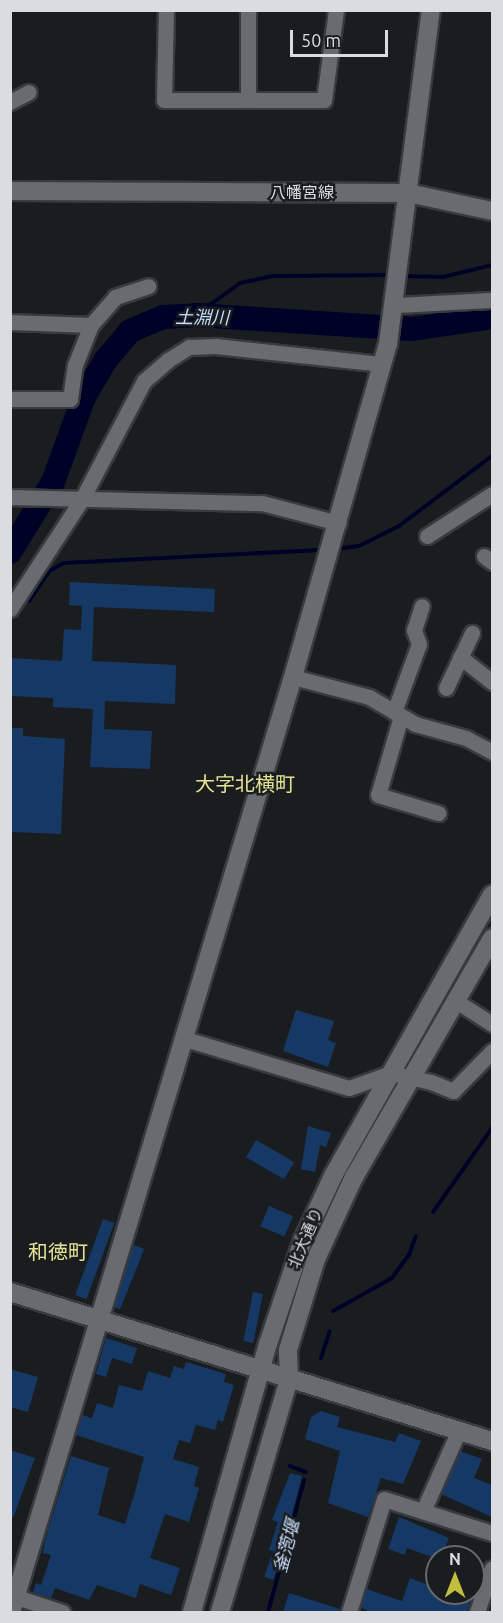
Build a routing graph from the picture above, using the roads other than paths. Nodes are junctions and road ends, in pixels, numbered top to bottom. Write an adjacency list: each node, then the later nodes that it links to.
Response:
1 (166, 10): 6 (street)
2 (248, 10): 6 (street)
3 (336, 10): 6 (street)
4 (431, 10): 9 (street)
5 (29, 92): 7 (street)
6 (248, 100)
7 (10, 102)
8 (10, 191): 9 (street, 八幡宮線)
9 (408, 193): 10 (street, 八幡宮線); 13 (street)
10 (492, 211)
11 (148, 286): 15 (street)
12 (492, 300): 13 (street)
13 (394, 308): 16 (street)
14 (10, 322): 15 (street)
15 (91, 326): 17 (street)
16 (382, 364): 20 (street); 21 (street)
17 (10, 399)
18 (492, 494): 22 (street)
19 (17, 497): 20 (street)
20 (82, 499): 21 (street); 24 (street)
21 (338, 523): 27 (street)
22 (427, 536)
23 (422, 606): 30 (street)
24 (10, 609)
25 (472, 633): 26 (street)
26 (460, 657): 28 (street); 29 (street)
27 (293, 677): 30 (street); 37 (street)
28 (492, 682)
29 (446, 687)
30 (397, 714): 31 (street); 32 (street)
31 (492, 752)
32 (438, 813)
33 (492, 895): 39 (street, 北大通り)
34 (492, 938): 35 (street, 北大通り)
35 (456, 1001): 36 (street); 40 (street, 北大通り)
36 (492, 1024)
37 (182, 1038): 39 (street); 42 (street)
38 (492, 1051): 40 (street)
39 (391, 1073): 40 (street); 43 (street, 北大通り)
40 (413, 1077): 44 (street, 北大通り)
41 (10, 1292): 42 (street)
42 (97, 1319): 43 (street); 50 (street)
43 (262, 1369): 44 (street); 52 (street, 北大通り)
44 (289, 1379): 45 (street); 53 (street, 北大通り)
45 (459, 1431): 46 (street); 47 (street)
46 (492, 1441)
47 (423, 1511): 48 (street); 54 (street)
48 (492, 1533)
49 (492, 1568): 55 (street)
50 (12, 1601): 51 (street)
51 (62, 1612)
52 (192, 1612)
53 (220, 1612)
54 (349, 1612)
55 (477, 1612)

